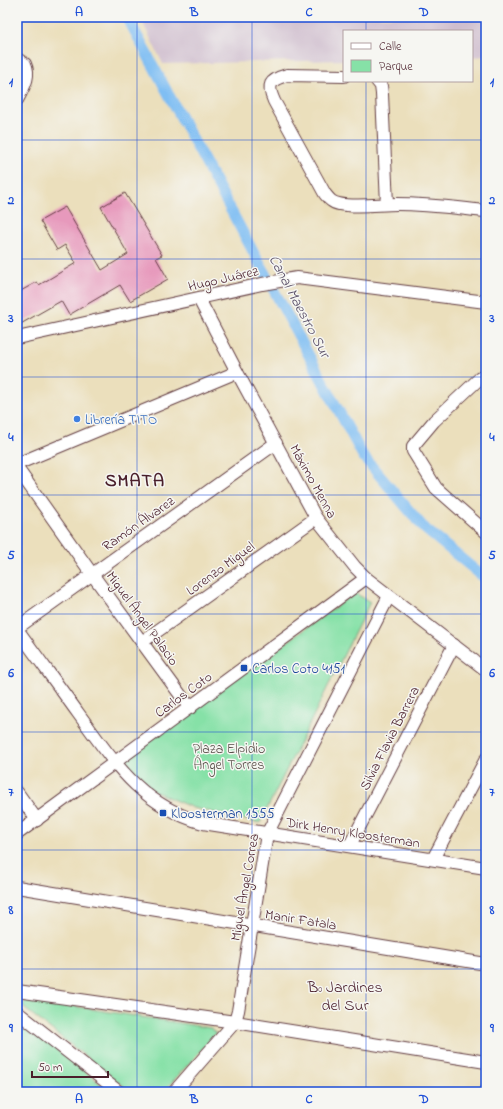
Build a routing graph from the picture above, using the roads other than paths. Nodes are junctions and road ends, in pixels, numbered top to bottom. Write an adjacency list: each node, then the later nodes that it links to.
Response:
1 (18, 60): 4 (street)
2 (343, 76): 5 (street)
3 (378, 82): 5 (street)
4 (17, 100)
5 (387, 204): 6 (street)
6 (486, 212)
7 (200, 299): 8 (street, Hugo Juárez); 9 (street, Hugo Juárez); 10 (street, Máximo Menna)
8 (486, 302)
9 (17, 338)
10 (237, 372): 12 (street, Máximo Menna); 13 (street)
11 (486, 375): 16 (street)
12 (276, 444): 15 (street, Máximo Menna); 17 (street, Ramón Álvarez)
13 (17, 464)
14 (17, 468): 17 (street, Miguel Ángel Palacio)
15 (316, 518): 18 (street, Máximo Menna); 21 (street, Lorenzo Miguel)
16 (486, 532)
17 (92, 574): 20 (street, Ramón Álvarez); 21 (street, Miguel Ángel Palacio)
18 (366, 578): 19 (street, Máximo Menna); 24 (street, Carlos Coto)
19 (389, 596): 22 (street, Máximo Menna); 30 (street, Miguel Ángel Correa)
20 (17, 628): 26 (street, Dirk Henry Kloosterman)
21 (142, 642): 24 (street, Miguel Ángel Palacio)
22 (454, 645): 23 (street, Máximo Menna); 31 (street, Silvia Flavia Barrera)
23 (486, 670)
24 (190, 708): 26 (street, Carlos Coto)
25 (486, 759): 32 (street)
26 (114, 763): 28 (street, Carlos Coto); 30 (street, Dirk Henry Kloosterman)
27 (17, 792): 28 (street)
28 (37, 820): 29 (street, Carlos Coto)
29 (17, 834)
30 (267, 834): 31 (street, Dirk Henry Kloosterman); 35 (street, Miguel Ángel Correa)
31 (350, 845): 32 (street, Dirk Henry Kloosterman)
32 (433, 859): 33 (street, Dirk Henry Kloosterman)
33 (486, 868)
34 (17, 887): 35 (street, Manir Fatala)
35 (253, 926): 36 (street, Manir Fatala); 39 (street, Miguel Ángel Correa)
36 (486, 964)
37 (17, 990): 39 (street)
38 (17, 1012): 41 (street)
39 (235, 1022): 40 (street); 42 (street, Miguel Ángel Correa)
40 (486, 1062)
41 (118, 1092)
42 (174, 1092)

